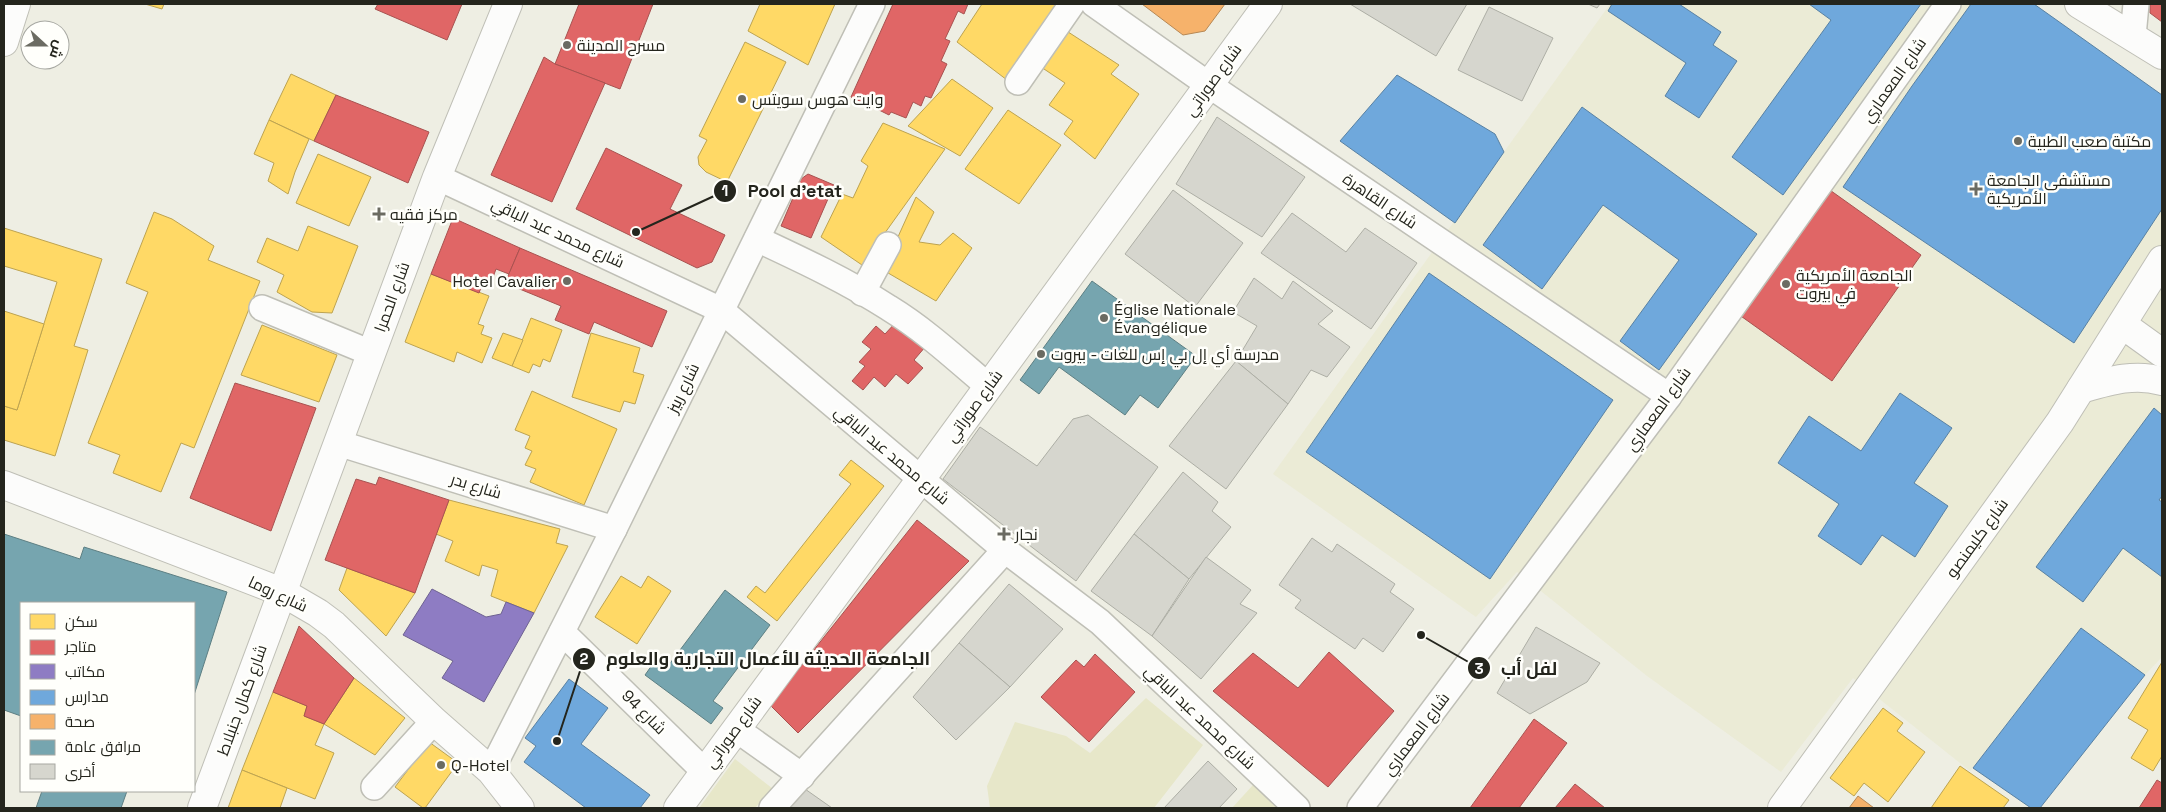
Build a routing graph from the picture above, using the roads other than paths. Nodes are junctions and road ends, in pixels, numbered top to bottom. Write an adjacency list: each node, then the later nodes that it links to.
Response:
1 (16, 4): 12 (street)
2 (508, 4): 16 (street, شارع الحمرا)
3 (872, 4): 17 (street, شارع ربيز)
4 (1072, 4): 14 (street)
5 (1094, 4): 15 (street, شارع القاهرة)
6 (1268, 4): 15 (street, شارع صوراتي)
7 (1948, 4): 29 (street, شارع المعماري)
8 (2078, 4): 11 (street)
9 (2128, 4): 11 (street)
10 (2136, 4): 11 (street)
11 (2129, 33): 13 (street)
12 (4, 42)
13 (2162, 55)
14 (1018, 82)
15 (1209, 85): 27 (street, شارع صوراتي); 29 (street, شارع القاهرة)
16 (437, 176): 22 (street, شارع محمد عبد الباقي); 24 (street, شارع الحمرا)
17 (757, 238): 20 (street); 22 (street, شارع ربيز)
18 (888, 245): 20 (street)
19 (2159, 273): 23 (street, شارع كليمنصو)
20 (862, 293): 27 (street)
21 (262, 308): 24 (street)
22 (722, 310): 31 (street, شارع محمد عبد الباقي); 33 (street, شارع ربيز)
23 (2122, 325): 25 (street); 28 (street, شارع كليمنصو)
24 (371, 353): 30 (street, شارع الحمرا)
25 (2162, 353)
26 (2162, 381): 28 (street)
27 (988, 386): 31 (street, شارع صوراتي)
28 (2081, 390): 49 (street, شارع كليمنصو)
29 (1669, 396): 48 (street, شارع المعماري)
30 (338, 443): 33 (street, شارع بدر); 35 (street, شارع الحمرا)
31 (921, 480): 34 (street, شارع محمد عبد الباقي); 38 (street, شارع صوراتي)
32 (4, 485): 35 (street, شارع روما)
33 (614, 529): 36 (street, شارع ربيز)
34 (1005, 550): 41 (street); 47 (street, شارع محمد عبد الباقي)
35 (282, 592): 37 (street, شارع روما); 43 (street, شارع كمال جنبلاط)
36 (562, 632): 39 (street, شارع ربيز); 40 (street, شارع 94)
37 (434, 721): 39 (street, شارع روما); 42 (street)
38 (736, 728): 40 (street, شارع صوراتي); 41 (street)
39 (491, 771): 44 (street, شارع روما)
40 (704, 772): 45 (street, شارع صوراتي)
41 (802, 776): 46 (street)
42 (374, 787)
43 (202, 808)
44 (520, 808)
45 (678, 808)
46 (772, 808)
47 (1297, 808)
48 (1360, 808)
49 (1782, 808)

